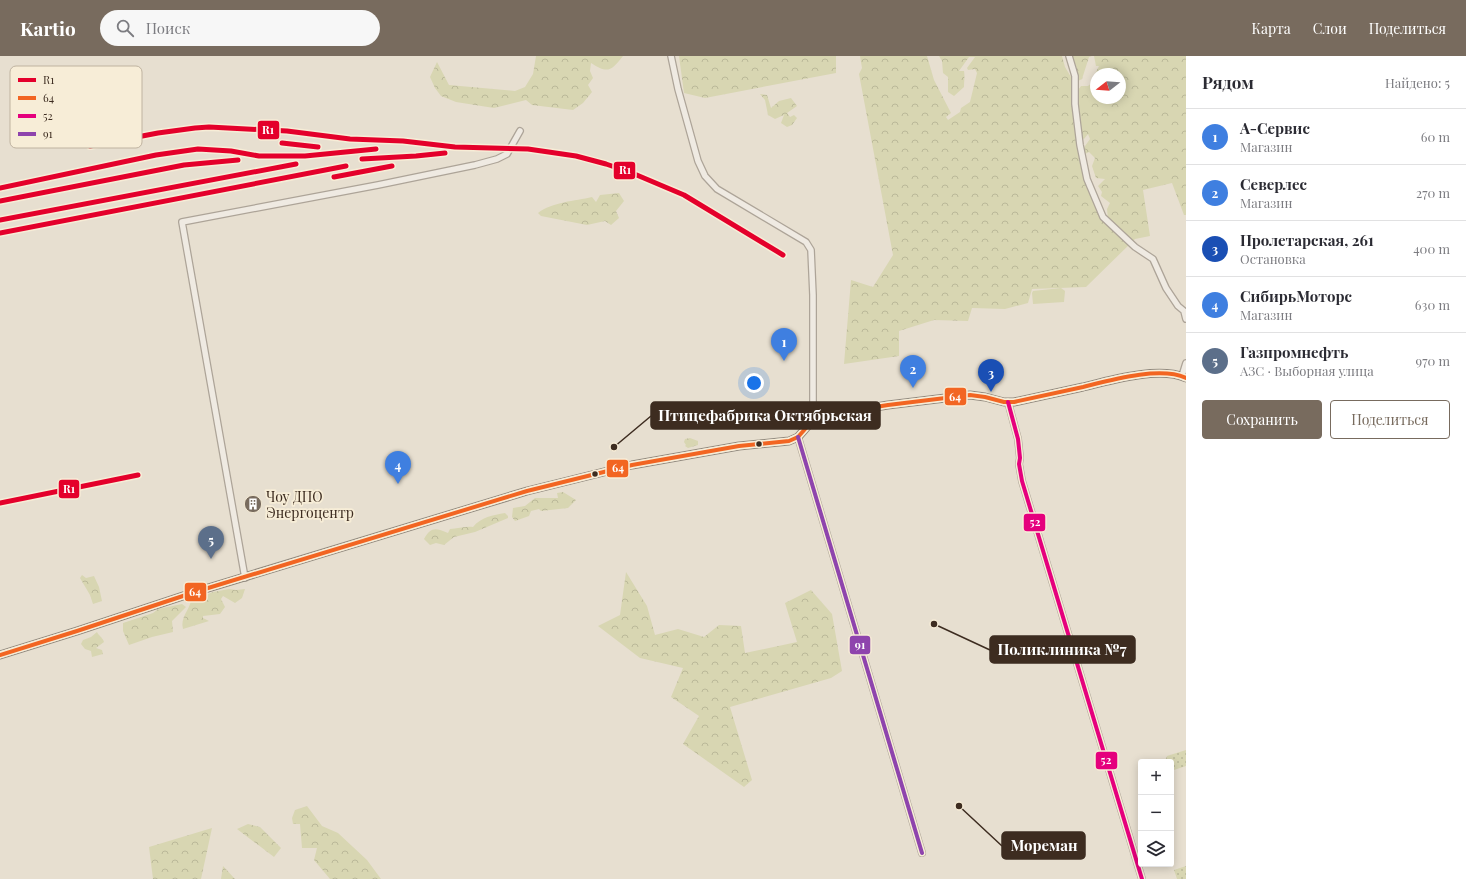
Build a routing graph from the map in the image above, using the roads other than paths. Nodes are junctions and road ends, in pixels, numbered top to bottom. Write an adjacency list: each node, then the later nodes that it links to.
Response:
1 (671, 56): 8 (street)
2 (1069, 56): 4 (street)
3 (520, 131): 10 (street)
4 (1186, 319)
5 (1186, 363): 6 (street)
6 (1184, 377): 7 (main road)
7 (1008, 402): 8 (main road); 13 (street)
8 (813, 420): 9 (main road)
9 (798, 437): 10 (main road); 12 (street)
10 (245, 578): 11 (main road)
11 (0, 655)
12 (922, 854)
13 (1142, 879)

